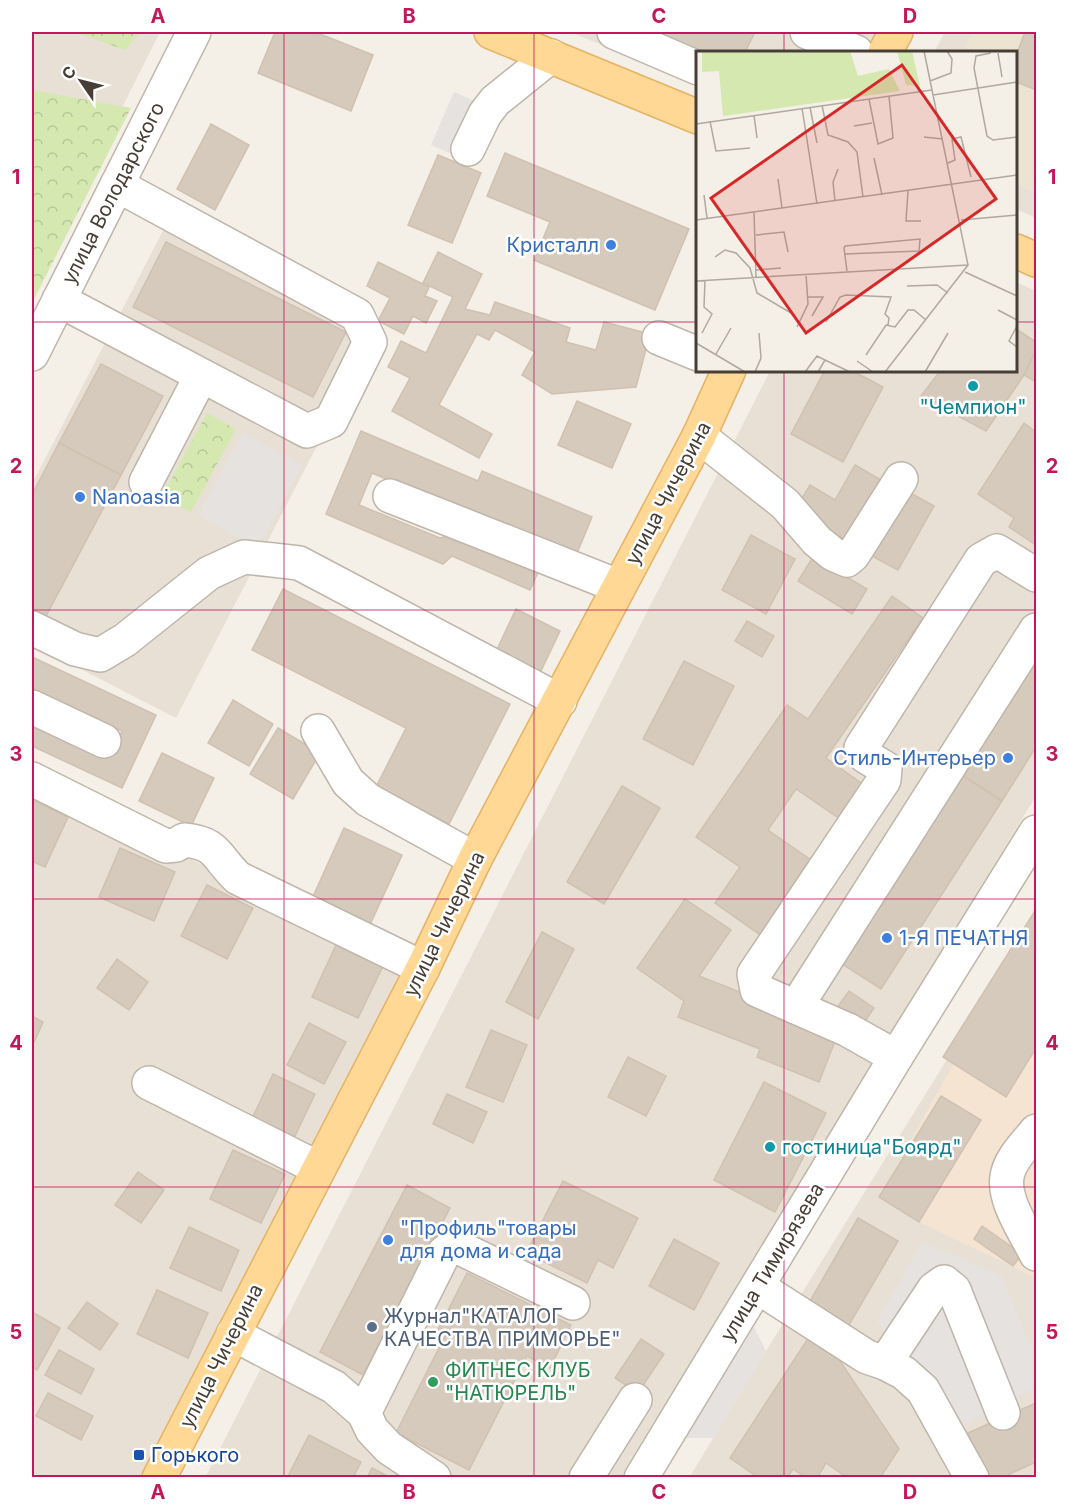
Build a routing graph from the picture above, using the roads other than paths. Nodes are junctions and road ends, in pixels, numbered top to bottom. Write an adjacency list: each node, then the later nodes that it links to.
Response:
1 (194, 32): 12 (street, улица Володарского)
2 (491, 32): 8 (main road)
3 (614, 32): 9 (street)
4 (807, 32): 6 (street)
5 (896, 32): 7 (main road)
6 (854, 51)
7 (886, 51)
8 (551, 56): 10 (main road); 11 (street)
9 (696, 67)
10 (696, 117)
11 (468, 149)
12 (117, 185): 15 (street, улица Володарского); 20 (street)
13 (1017, 251): 14 (main road)
14 (1036, 260)
15 (59, 300): 18 (street, улица Володарского); 20 (street)
16 (659, 338): 17 (street)
17 (696, 353)
18 (32, 354)
19 (728, 372): 21 (main road, улица Чичерина)
20 (201, 376): 23 (street)
21 (699, 436): 22 (street); 26 (main road, улица Чичерина)
22 (901, 479)
23 (146, 482)
24 (390, 496): 26 (street)
25 (1036, 575): 37 (street)
26 (618, 586): 29 (main road, улица Чичерина)
27 (32, 628): 29 (street)
28 (1036, 630): 37 (street)
29 (560, 701): 35 (main road, улица Чичерина)
30 (32, 707): 32 (street)
31 (318, 731): 35 (street)
32 (104, 741)
33 (32, 779): 36 (street)
34 (1036, 832): 38 (street, улица Тимирязева)
35 (475, 859): 36 (main road, улица Чичерина)
36 (423, 968): 41 (main road, улица Чичерина)
37 (796, 1007): 38 (street)
38 (896, 1057): 43 (street, улица Тимирязева)
39 (149, 1083): 41 (street)
40 (1036, 1131): 42 (street)
41 (318, 1168): 45 (main road, улица Чичерина)
42 (1036, 1254)
43 (758, 1287): 46 (street); 53 (street, улица Тимирязева)
44 (573, 1303): 48 (street)
45 (233, 1334): 48 (street); 50 (main road, улица Чичерина)
46 (885, 1363): 49 (street); 54 (street)
47 (635, 1400): 52 (street)
48 (364, 1413): 51 (street)
49 (1003, 1413)
50 (159, 1478)
51 (434, 1478)
52 (586, 1478)
53 (641, 1478)
54 (972, 1478)

